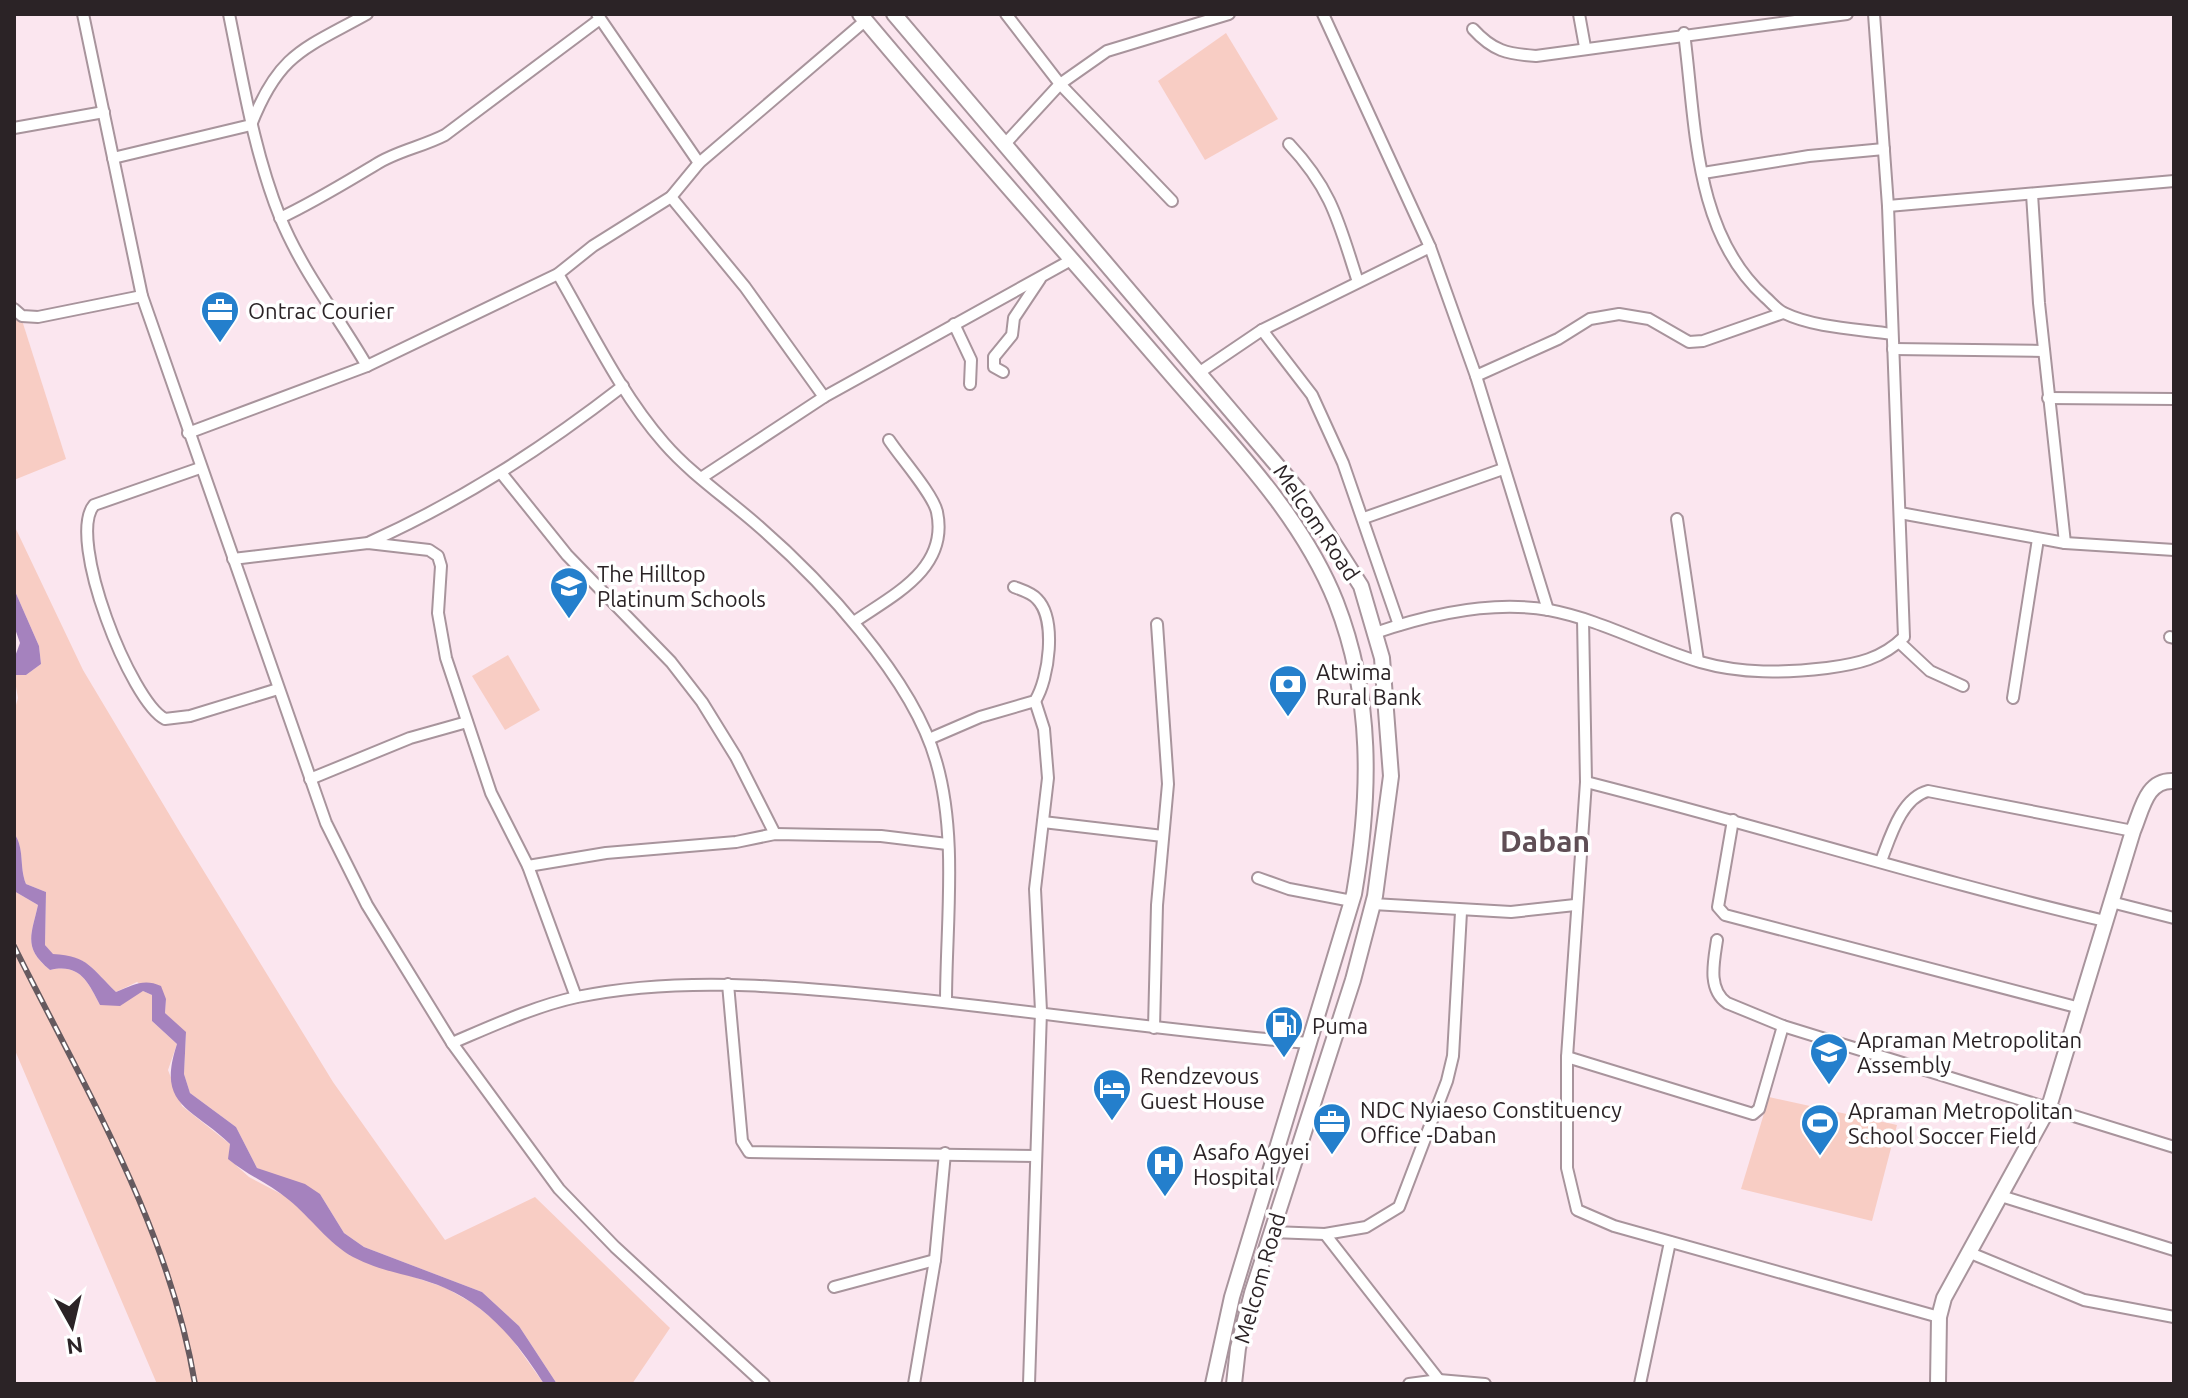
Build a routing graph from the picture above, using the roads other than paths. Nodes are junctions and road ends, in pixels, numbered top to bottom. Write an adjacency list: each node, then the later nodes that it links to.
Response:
1 (83, 14): 19 (street)
2 (229, 14): 20 (street)
3 (367, 14): 20 (street)
4 (894, 14): 23 (main road, Melcom Road)
5 (1006, 14): 18 (street)
6 (1185, 14): 14 (street)
7 (1229, 14): 14 (street)
8 (1323, 14): 34 (street)
9 (1579, 14): 17 (street)
10 (1847, 14): 16 (street)
11 (1874, 14): 24 (street)
12 (598, 16): 26 (street); 33 (street)
13 (866, 16): 26 (street); 35 (main road)
14 (1192, 25): 18 (street)
15 (1473, 29): 17 (street)
16 (1684, 33): 17 (street); 27 (street)
17 (1585, 47)
18 (1060, 84): 23 (street); 31 (street)
19 (104, 112): 21 (street); 25 (street)
20 (251, 125): 25 (street); 33 (street)
21 (14, 128)
22 (1289, 144): 38 (street)
23 (1004, 145): 49 (main road, Melcom Road)
24 (1884, 149): 27 (street); 32 (street)
25 (113, 158): 39 (street)
26 (699, 163): 30 (street)
27 (1703, 173): 41 (street)
28 (2174, 181): 29 (street)
29 (2032, 194): 32 (street); 46 (street)
30 (671, 197): 36 (street); 53 (street)
31 (1172, 201)
32 (1888, 206): 44 (street)
33 (280, 218): 47 (street)
34 (1430, 247): 38 (street); 50 (street)
35 (1073, 259): 37 (street); 77 (main road)
36 (558, 274): 47 (street); 52 (street)
37 (1041, 278): 42 (street); 48 (street)
38 (1358, 282): 43 (street)
39 (142, 296): 40 (street); 56 (street)
40 (14, 309)
41 (1783, 313): 44 (street); 50 (street)
42 (954, 324): 51 (street); 53 (street)
43 (1262, 330): 49 (street); 63 (street)
44 (1892, 334): 45 (street)
45 (1893, 349): 46 (street); 62 (street)
46 (2044, 351): 54 (street)
47 (367, 366): 56 (street)
48 (1003, 372)
49 (1200, 372): 76 (main road, Melcom Road)
50 (1476, 376): 59 (street)
51 (970, 384)
52 (623, 386): 60 (street); 61 (street)
53 (824, 397): 61 (street)
54 (2048, 398): 55 (street); 67 (street)
55 (2174, 399)
56 (188, 433): 58 (street)
57 (889, 440): 73 (street)
58 (200, 468): 69 (street); 81 (street)
59 (1503, 469): 63 (street); 71 (street)
60 (502, 474): 66 (street); 92 (street)
61 (701, 478): 73 (street)
62 (1900, 513): 65 (street); 78 (street)
63 (1364, 518): 75 (street)
64 (1677, 519): 79 (street)
65 (2038, 539): 67 (street); 82 (street)
66 (368, 543): 69 (street); 84 (street)
67 (2065, 543): 68 (street)
68 (2174, 550)
69 (233, 559): 81 (street)
70 (1014, 587): 83 (street)
71 (1548, 610): 72 (street); 75 (street)
72 (1583, 619): 79 (street); 88 (street)
73 (854, 622): 85 (street)
74 (1157, 624): 93 (street)
75 (1399, 625): 76 (street)
76 (1375, 633): 77 (main road); 100 (main road, Melcom Road)
77 (1349, 642): 98 (main road)
78 (1899, 642): 79 (street); 80 (street)
79 (1698, 661)
80 (1963, 686)
81 (278, 689): 87 (street)
82 (2013, 698)
83 (1035, 701): 85 (street); 90 (street)
84 (467, 722): 87 (street); 96 (street)
85 (929, 739): 94 (street)
86 (2171, 776): 91 (main road)
87 (310, 779): 113 (street)
88 (1586, 782): 89 (street); 101 (street)
89 (1733, 820): 95 (street); 109 (street)
90 (1043, 822): 93 (street); 110 (street)
91 (2133, 831): 95 (street); 99 (main road)
92 (775, 834): 94 (street); 96 (street)
93 (1163, 836): 112 (street)
94 (947, 844): 108 (street)
95 (1881, 861): 104 (street)
96 (528, 866): 107 (street)
97 (1258, 878): 98 (street)
98 (1352, 901): 114 (main road)
99 (2111, 902): 103 (street); 104 (main road)
100 (1373, 904): 102 (street); 115 (main road, Melcom Road)
101 (1575, 905): 102 (street); 116 (street)
102 (1461, 912): 123 (street)
103 (2174, 918)
104 (2105, 921): 109 (main road)
105 (1717, 940): 111 (street)
106 (728, 984): 107 (street); 108 (street); 119 (street)
107 (576, 997): 113 (street)
108 (946, 1002): 110 (street)
109 (2080, 1008): 117 (main road)
110 (1041, 1011): 112 (street); 120 (street)
111 (1783, 1026): 116 (street); 117 (street)
112 (1154, 1028): 114 (street)
113 (452, 1043): 132 (street)
114 (1309, 1043): 115 (main road); 135 (main road)
115 (1329, 1051): 122 (main road, Melcom Road)
116 (1567, 1057): 124 (street)
117 (2049, 1107): 118 (street); 121 (main road)
118 (2173, 1143)
119 (945, 1153): 120 (street); 127 (street)
120 (1036, 1156): 134 (street)
121 (2001, 1196): 125 (street); 126 (main road)
122 (1272, 1232): 123 (street); 136 (main road, Melcom Road)
123 (1325, 1234): 131 (street)
124 (1670, 1242): 129 (street); 139 (street)
125 (2174, 1250)
126 (1968, 1252): 129 (main road); 130 (street)
127 (935, 1260): 128 (street); 133 (street)
128 (834, 1287)
129 (1939, 1317): 140 (main road)
130 (2174, 1317)
131 (1439, 1380): 137 (street); 138 (street)
132 (764, 1384)
133 (914, 1384)
134 (1029, 1384)
135 (1213, 1384)
136 (1234, 1384)
137 (1409, 1384)
138 (1485, 1384)
139 (1640, 1384)
140 (1938, 1384)

